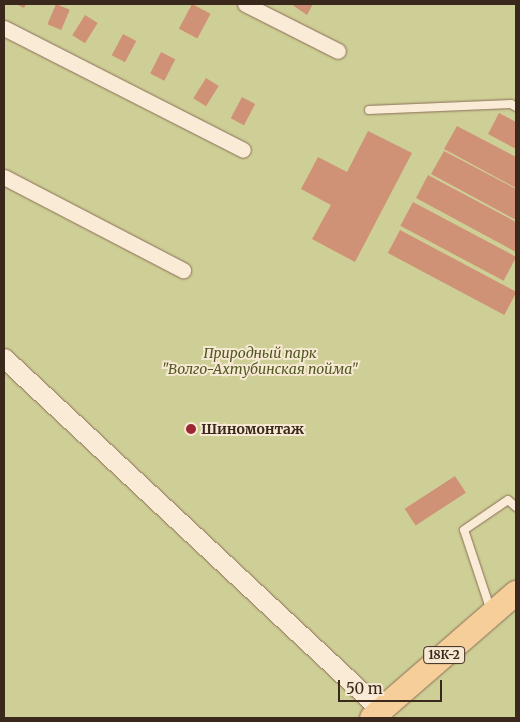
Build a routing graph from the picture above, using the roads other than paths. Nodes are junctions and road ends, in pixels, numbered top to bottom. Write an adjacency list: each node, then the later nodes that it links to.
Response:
1 (245, 4): 3 (street)
2 (4, 28): 6 (street)
3 (338, 51)
4 (516, 107): 5 (lane)
5 (369, 110)
6 (243, 150)
7 (4, 177): 8 (street)
8 (183, 270)
9 (4, 358): 13 (street)
10 (516, 507): 12 (lane)
11 (516, 593): 12 (main road, 18К-2)
12 (492, 613): 13 (main road, 18К-2)
13 (376, 714)

